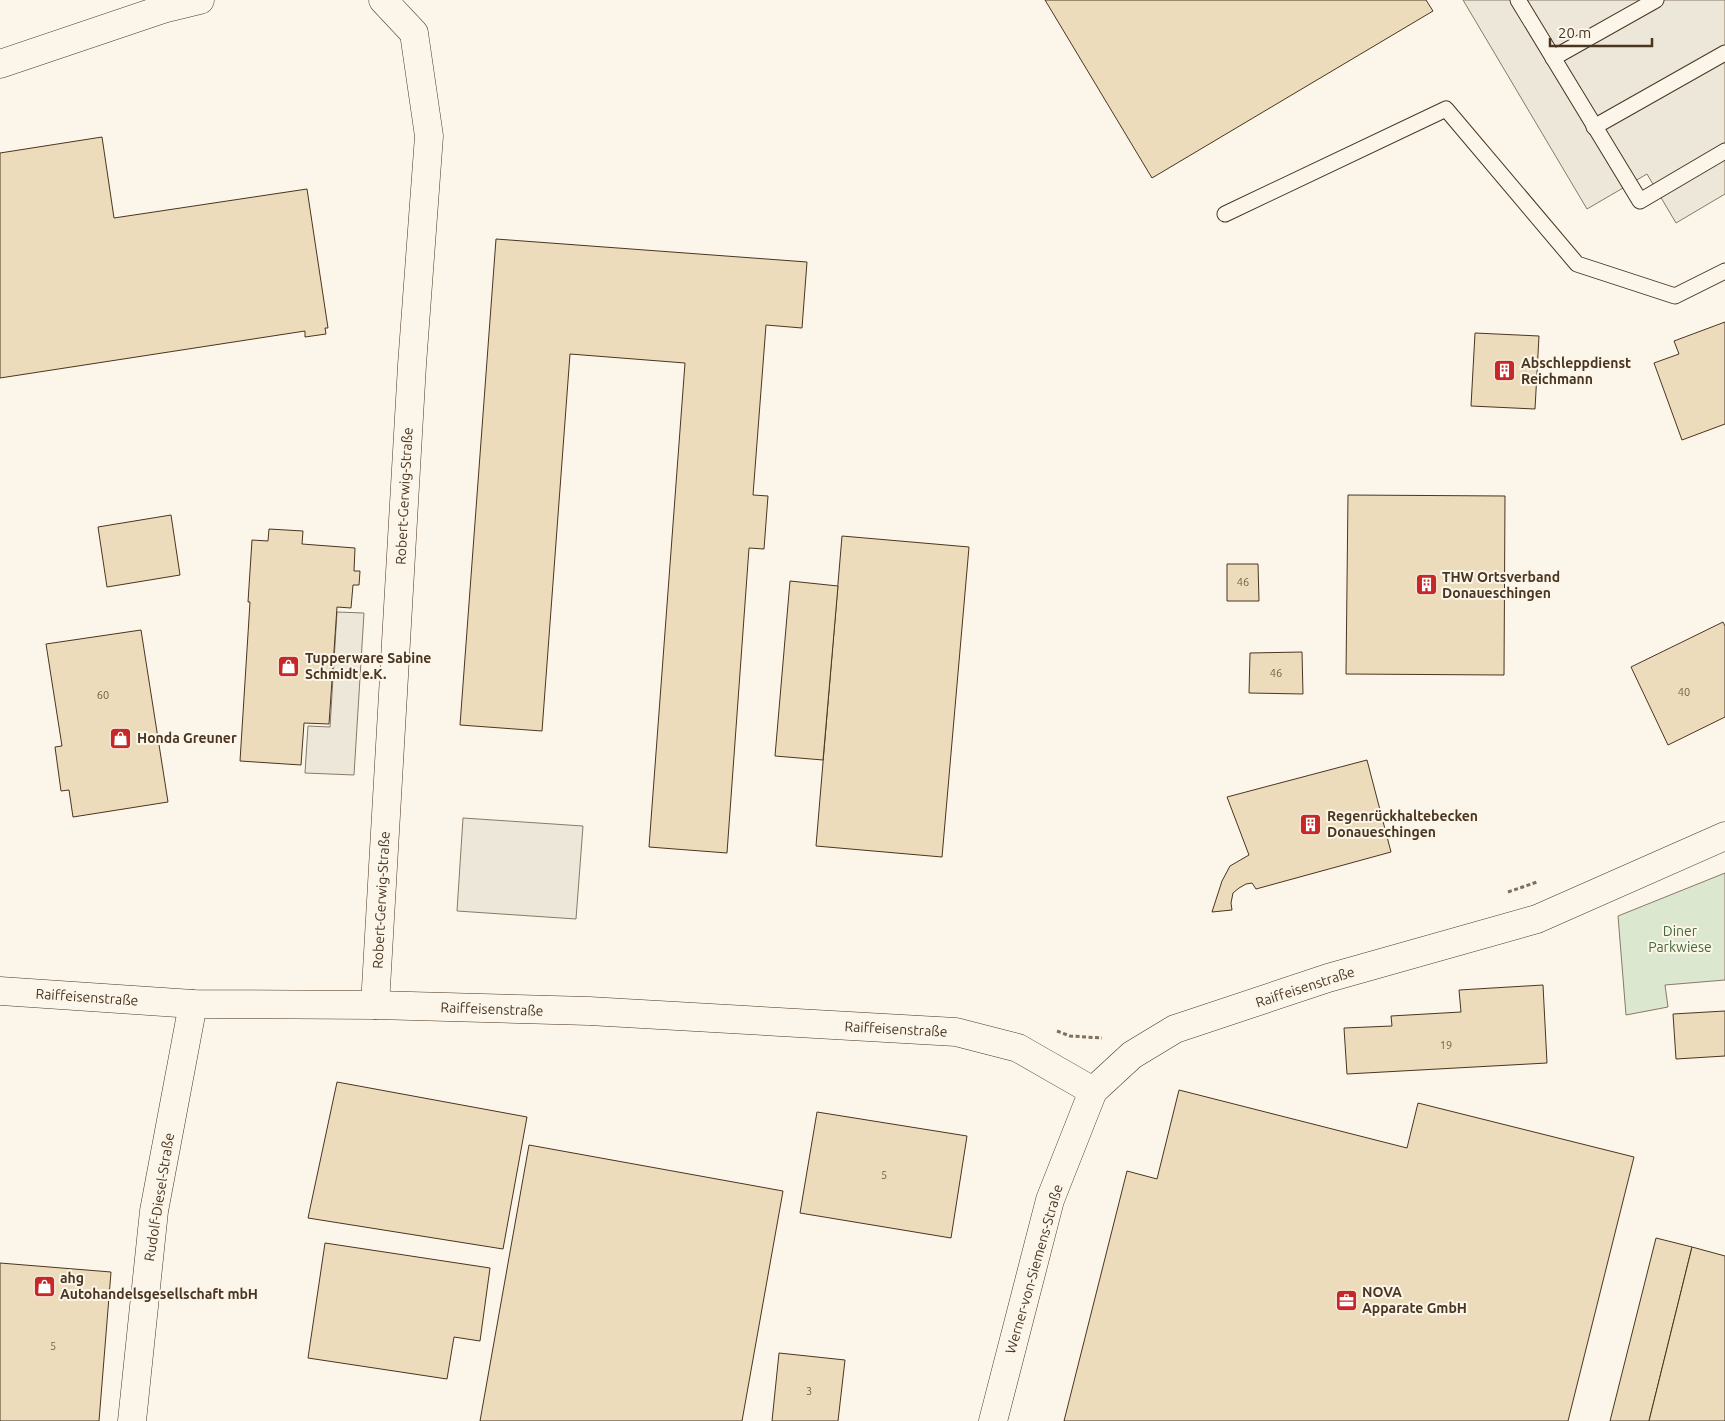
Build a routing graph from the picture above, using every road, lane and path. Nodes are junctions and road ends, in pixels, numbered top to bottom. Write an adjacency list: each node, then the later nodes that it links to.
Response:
1 (200, 0): 7 (street)
2 (383, 0): 17 (street, Robert-Gerwig-Straße)
3 (1518, 0): 6 (lane)
4 (1656, 0): 6 (lane)
5 (1725, 53): 8 (lane)
6 (1554, 58): 8 (lane)
7 (0, 64)
8 (1594, 127): 9 (lane)
9 (1725, 151)
10 (1225, 214): 11 (lane)
11 (1725, 272)
12 (1725, 836): 20 (street, Raiffeisenstraße)
13 (1539, 881): 14 (path)
14 (1501, 894)
15 (0, 991): 16 (street, Raiffeisenstraße)
16 (193, 1004): 17 (street, Raiffeisenstraße); 21 (street, Rudolf-Diesel-Straße)
17 (375, 1005): 20 (street, Raiffeisenstraße)
18 (1055, 1031): 19 (path)
19 (1107, 1039)
20 (1093, 1091): 22 (street, Werner-von-Siemens-Straße)
21 (132, 1421)
22 (992, 1421)

